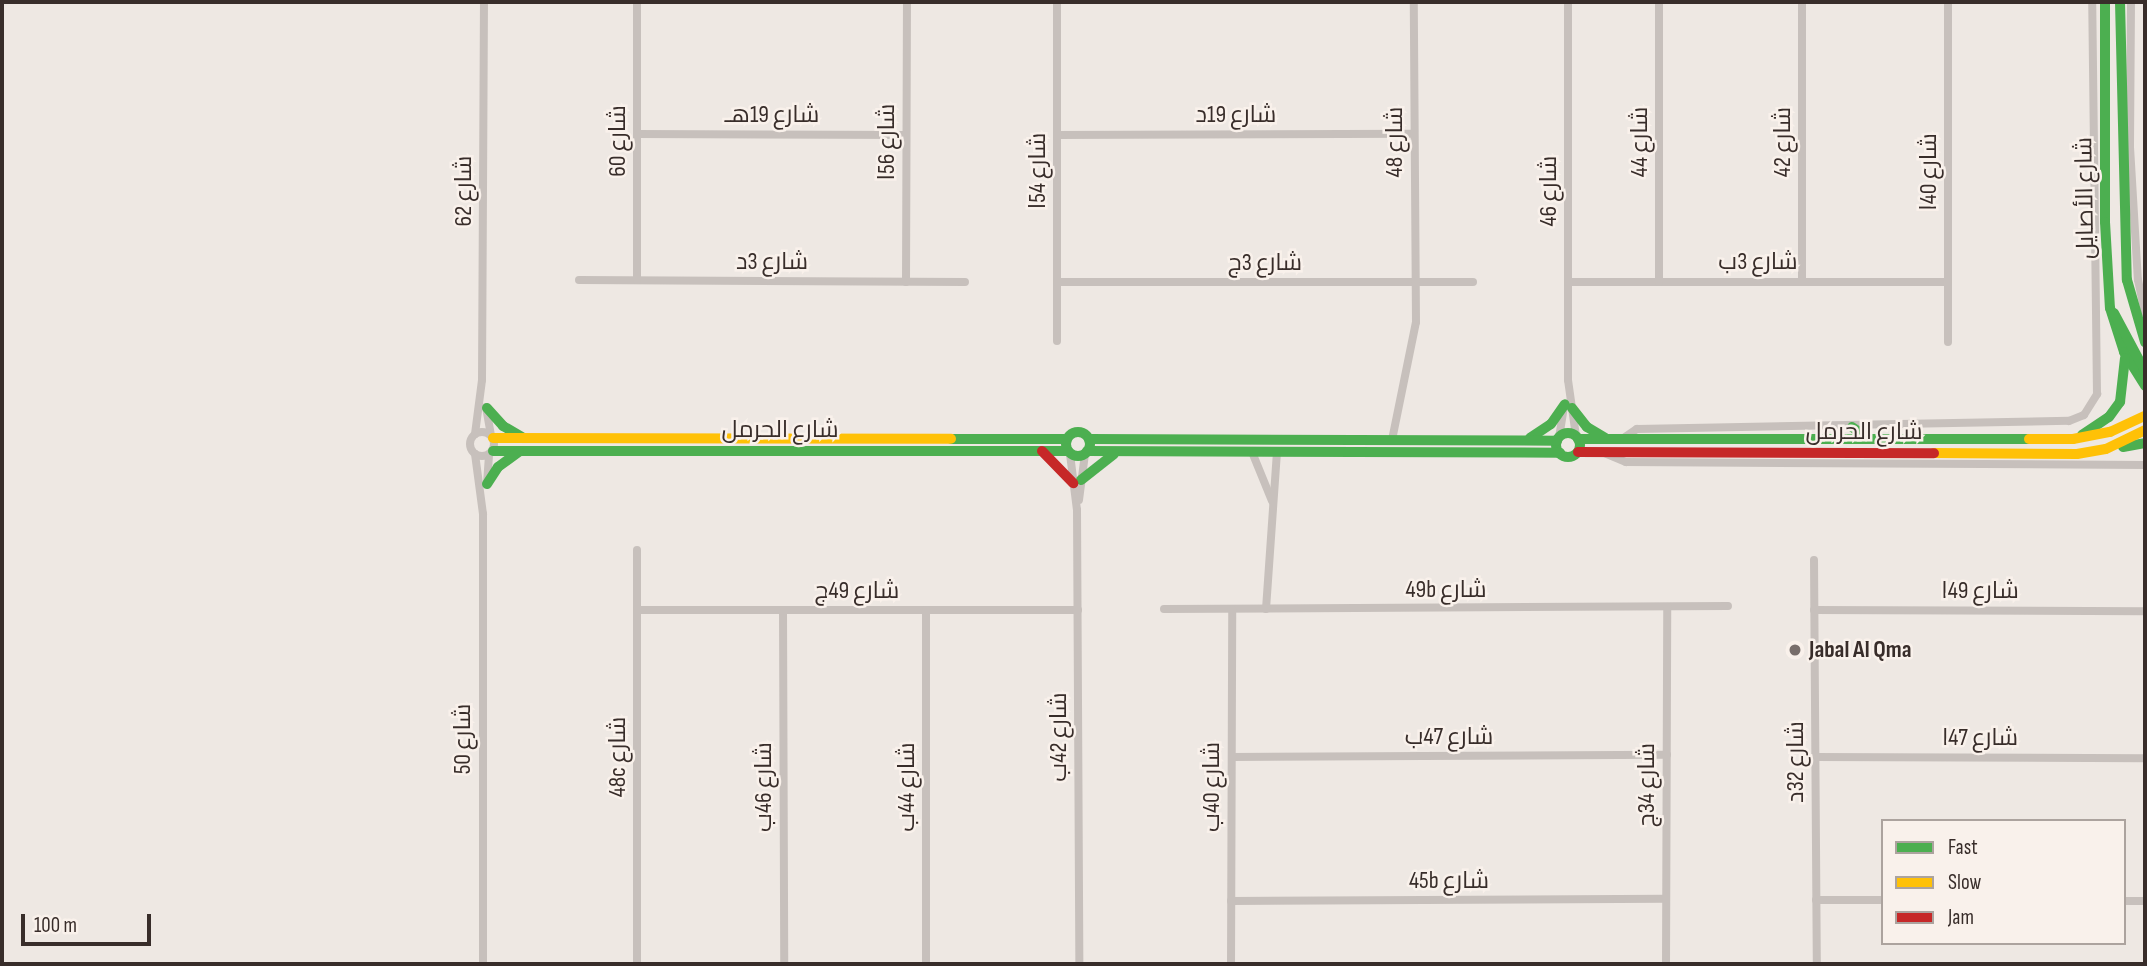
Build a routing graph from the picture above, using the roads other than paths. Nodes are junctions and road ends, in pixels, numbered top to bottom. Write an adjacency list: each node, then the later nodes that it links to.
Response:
1 (484, 2): 37 (street, شارع 62)
2 (638, 2): 14 (street, شارع 60)
3 (906, 2): 16 (street, شارع 56ا)
4 (1057, 2): 17 (street, شارع 54ا)
5 (1414, 2): 15 (street, شارع 48)
6 (1568, 2): 26 (street, شارع 46)
7 (1659, 2): 27 (street, شارع 44)
8 (1802, 2): 28 (street, شارع 42)
9 (1948, 2): 29 (street, شارع 40ا)
10 (2092, 2): 42 (street)
11 (2105, 2): 30 (street, شارع الأصايل)
12 (2120, 2): 18 (street, شارع الأصايل)
13 (2131, 2): 18 (street)
14 (637, 134): 16 (street, شارع 19هـ); 20 (street, شارع 60)
15 (1414, 134): 17 (street, شارع 19د); 24 (street, شارع 48)
16 (906, 135): 21 (street, شارع 56ا)
17 (1057, 135): 23 (street, شارع 54ا)
18 (2130, 239): 31 (street); 34 (street, شارع الأصايل)
19 (579, 280): 20 (street, شارع 3د)
20 (637, 280): 21 (street, شارع 3د)
21 (906, 282): 22 (street, شارع 3د)
22 (965, 282)
23 (1057, 282): 24 (street, شارع 3ج); 32 (street, شارع 54ا)
24 (1414, 282): 25 (street, شارع 3ج); 53 (street, شارع 48)
25 (1473, 282)
26 (1569, 282): 27 (street, شارع 3ب); 39 (street, شارع 46)
27 (1659, 282): 28 (street, شارع 3ب)
28 (1802, 282): 29 (street, شارع 3ب)
29 (1948, 282): 33 (street, شارع 40ا)
30 (2110, 308): 35 (street, شارع الأصايل); 36 (street)
31 (2145, 313)
32 (1057, 341)
33 (1948, 342)
34 (2145, 342)
35 (2124, 352): 38 (street, شارع الأصايل); 52 (street)
36 (2145, 371)
37 (482, 380): 40 (street, شارع 62); 44 (street, شارع 62)
38 (2145, 386)
39 (1568, 406): 46 (street, شارع 46); 50 (street); 54 (street); 55 (street, شارع 46)
40 (487, 408): 45 (street, شارع 62); 47 (street)
41 (2145, 416): 52 (street, شارع الحرمل)
42 (1852, 427): 48 (street); 51 (street)
43 (2145, 430): 58 (street, شارع الحرمل)
44 (475, 434): 45 (street); 69 (street, شارع 62)
45 (492, 437): 47 (street, شارع الحرمل); 66 (street, شارع 62)
46 (1577, 437): 50 (street, شارع الحرمل); 55 (street); 64 (street)
47 (525, 438): 57 (street, شارع الحرمل)
48 (1868, 438): 51 (street, شارع الحرمل); 52 (street, شارع الحرمل)
49 (1089, 439): 53 (street); 57 (street); 67 (street)
50 (1608, 439): 51 (street, شارع الحرمل)
51 (1622, 439)
52 (2073, 439)
53 (1392, 440): 54 (street)
54 (1524, 440): 55 (street)
55 (1558, 440): 68 (street)
56 (2145, 443): 58 (street)
57 (1068, 448): 60 (street, شارع الحرمل); 67 (street); 71 (street, شارع 42ب)
58 (2106, 449): 65 (street, شارع الحرمل)
59 (521, 451): 60 (street, شارع الحرمل); 66 (street, شارع الحرمل); 72 (street)
60 (1042, 451): 71 (street)
61 (1277, 451): 63 (street); 68 (street); 73 (street)
62 (1121, 452): 63 (street); 67 (street); 71 (street)
63 (1252, 452): 73 (street)
64 (1578, 452): 65 (street, شارع الحرمل); 68 (street)
65 (1601, 452): 70 (street)
66 (491, 453): 69 (street); 72 (street, شارع 50)
67 (1086, 453): 71 (street, شارع 42ب)
68 (1560, 453)
69 (475, 454): 74 (street, شارع 50)
70 (2145, 465)
71 (1077, 481): 83 (street, شارع 42ب)
72 (487, 484): 74 (street, شارع 50)
73 (1274, 504): 85 (street)
74 (483, 514): 98 (street, شارع 50)
75 (637, 550): 80 (street, 48c شارع)
76 (1814, 560): 86 (street, شارع 32د)
77 (1728, 606): 78 (street, 49b شارع)
78 (1667, 607): 85 (street, 49b شارع); 88 (street, شارع 34ج)
79 (1164, 609): 84 (street, 49b شارع)
80 (637, 610): 81 (street, شارع 49ج); 99 (street, 48c شارع)
81 (783, 610): 82 (street, شارع 49ج); 100 (street, شارع 46ب)
82 (926, 610): 83 (street, شارع 49ج); 101 (street, شارع 44ب)
83 (1078, 610): 102 (street, شارع 42ب)
84 (1232, 610): 85 (street, 49b شارع); 89 (street, شارع 40ب)
85 (1266, 610)
86 (1814, 610): 87 (street, شارع 49ا); 90 (street, شارع 32د)
87 (2145, 611)
88 (1667, 755): 89 (street, شارع 47ب); 92 (street, شارع 34ج)
89 (1231, 757): 95 (street, شارع 40ب)
90 (1815, 757): 91 (street, شارع 47ا); 93 (street, شارع 32د)
91 (2145, 758)
92 (1666, 899): 95 (street, 45b شارع); 104 (street, شارع 34ج)
93 (1816, 900): 94 (street); 105 (street, شارع 32د)
94 (1881, 900)
95 (1231, 901): 103 (street, شارع 40ب)
96 (2126, 901): 97 (street)
97 (2145, 901)
98 (483, 964)
99 (637, 964)
100 (784, 964)
101 (926, 964)
102 (1079, 964)
103 (1231, 964)
104 (1666, 964)
105 (1817, 964)

